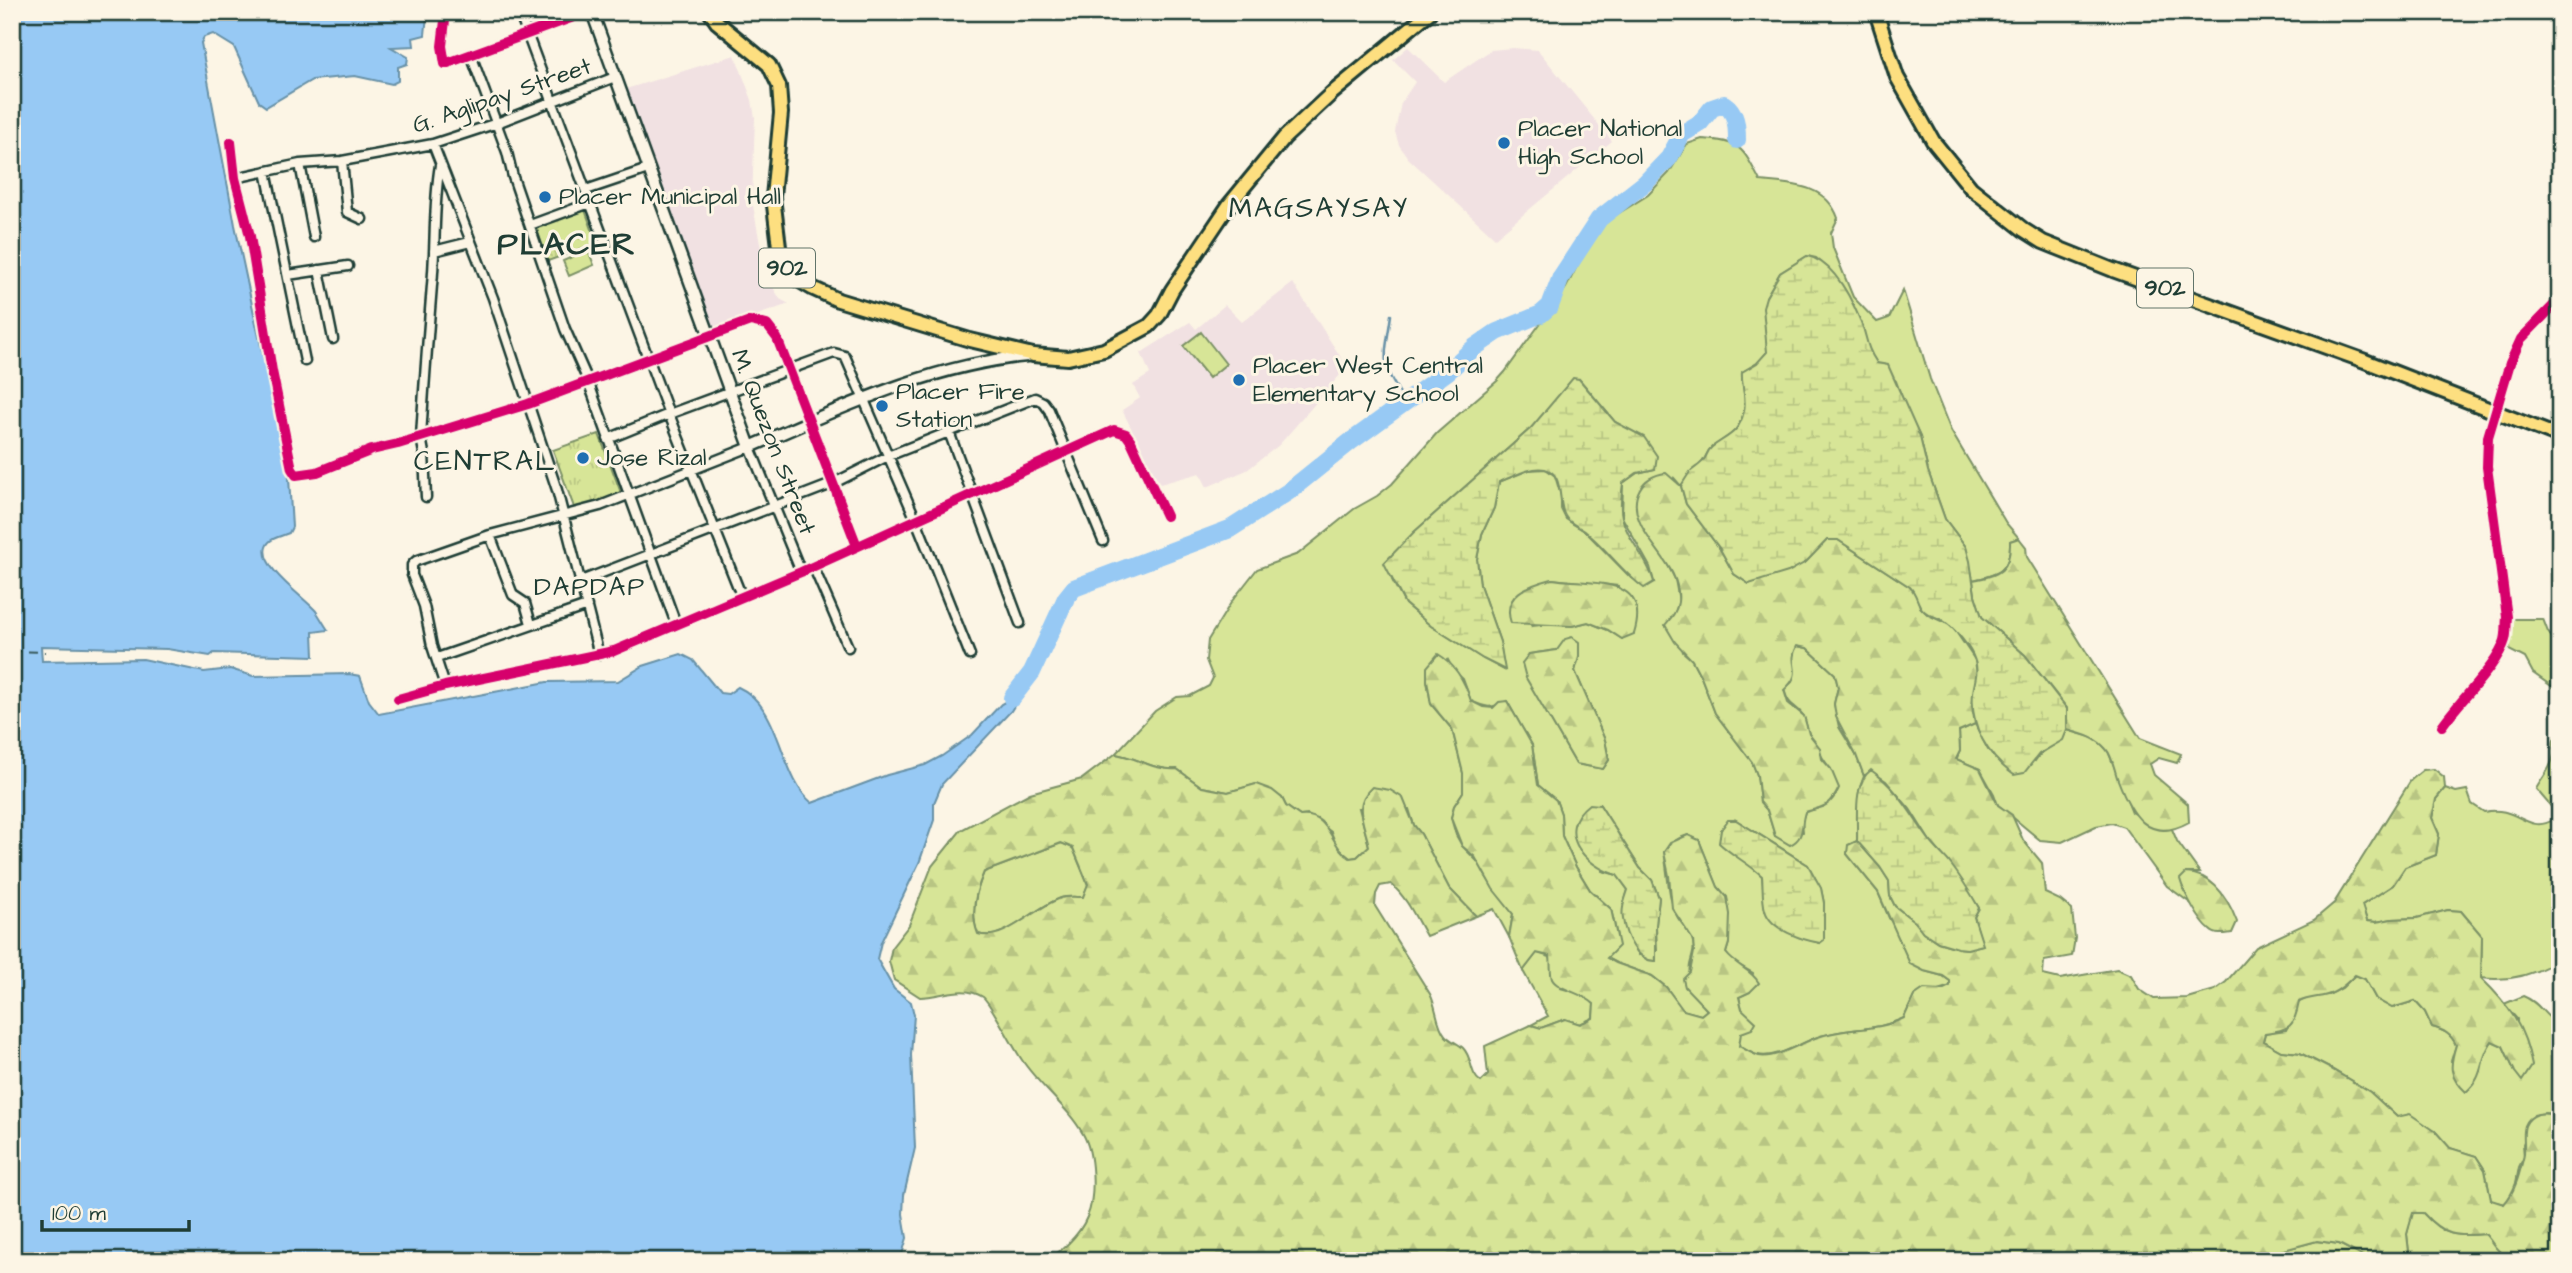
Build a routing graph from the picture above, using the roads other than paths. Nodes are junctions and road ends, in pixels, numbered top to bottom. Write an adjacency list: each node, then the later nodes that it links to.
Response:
1 (446, 12): 8 (street)
2 (519, 12): 7 (street)
3 (589, 12): 7 (street); 9 (street, M. Quezon Street)
4 (710, 12): 33 (highway, 902)
5 (1430, 12): 33 (highway, 902)
6 (1876, 12): 42 (highway, 902)
7 (527, 33): 8 (street); 10 (street)
8 (471, 55): 11 (street)
9 (615, 77): 10 (street, G. Aglipay Street); 17 (street, M. Quezon Street)
10 (553, 102): 11 (street, G. Aglipay Street); 20 (street)
11 (497, 123): 13 (street, G. Aglipay Street); 23 (street)
12 (231, 142): 19 (street)
13 (433, 144): 14 (street, G. Aglipay Street); 16 (street)
14 (342, 161): 15 (street, G. Aglipay Street); 22 (street)
15 (300, 164): 18 (street, G. Aglipay Street); 24 (street)
16 (440, 166): 25 (street); 26 (street)
17 (649, 169): 20 (street); 31 (street, M. Quezon Street)
18 (266, 171): 19 (street, G. Aglipay Street); 29 (street)
19 (235, 178): 45 (street)
20 (586, 190): 21 (street)
21 (590, 203): 23 (street); 34 (street)
22 (362, 219)
23 (530, 225): 37 (street)
24 (314, 237)
25 (470, 242): 26 (street); 40 (street)
26 (434, 251): 45 (street)
27 (348, 266): 28 (street)
28 (319, 270): 29 (street); 32 (street)
29 (288, 275): 35 (street)
30 (2560, 299): 42 (street)
31 (710, 335): 34 (street); 36 (street); 38 (street, M. Quezon Street)
32 (333, 340)
33 (1033, 355): 39 (street)
34 (648, 358): 37 (street); 41 (street)
35 (305, 361)
36 (788, 370): 38 (street); 39 (street); 43 (street)
37 (588, 381): 40 (street); 47 (street)
38 (731, 393): 41 (street); 48 (street, M. Quezon Street)
39 (863, 401): 43 (street); 50 (street)
40 (528, 404): 45 (street); 58 (street)
41 (669, 414): 47 (street); 51 (street)
42 (2496, 414): 46 (highway, 902); 79 (street)
43 (808, 422): 48 (street); 52 (street)
44 (949, 432): 49 (street); 50 (street); 53 (street)
45 (421, 437): 55 (street)
46 (2560, 438)
47 (608, 439): 54 (street)
48 (750, 447): 51 (street); 56 (street, M. Quezon Street)
49 (1065, 452): 53 (street); 57 (street); 62 (street)
50 (888, 456): 52 (street); 59 (street)
51 (692, 471): 54 (street); 60 (street)
52 (832, 484): 56 (street); 63 (street)
53 (973, 494): 59 (street); 70 (street)
54 (631, 495): 58 (street); 64 (street)
55 (426, 497)
56 (774, 505): 60 (street); 66 (street, M. Quezon Street)
57 (1166, 516)
58 (562, 517): 61 (street); 67 (street)
59 (916, 520): 63 (street); 75 (street)
60 (714, 530): 64 (street); 68 (street)
61 (490, 535): 71 (street); 76 (street)
62 (1103, 541)
63 (857, 546): 65 (street)
64 (652, 555): 67 (street); 72 (street)
65 (813, 566): 66 (street); 73 (street)
66 (801, 572): 68 (street)
67 (580, 581): 69 (street)
68 (741, 595): 72 (street)
69 (587, 606): 71 (street); 74 (street)
70 (1020, 622)
71 (531, 624): 76 (street)
72 (676, 624): 74 (street)
73 (848, 648)
74 (599, 655): 77 (street)
75 (971, 655)
76 (438, 658): 77 (street)
77 (445, 686): 78 (street)
78 (398, 699)
79 (2442, 726)

